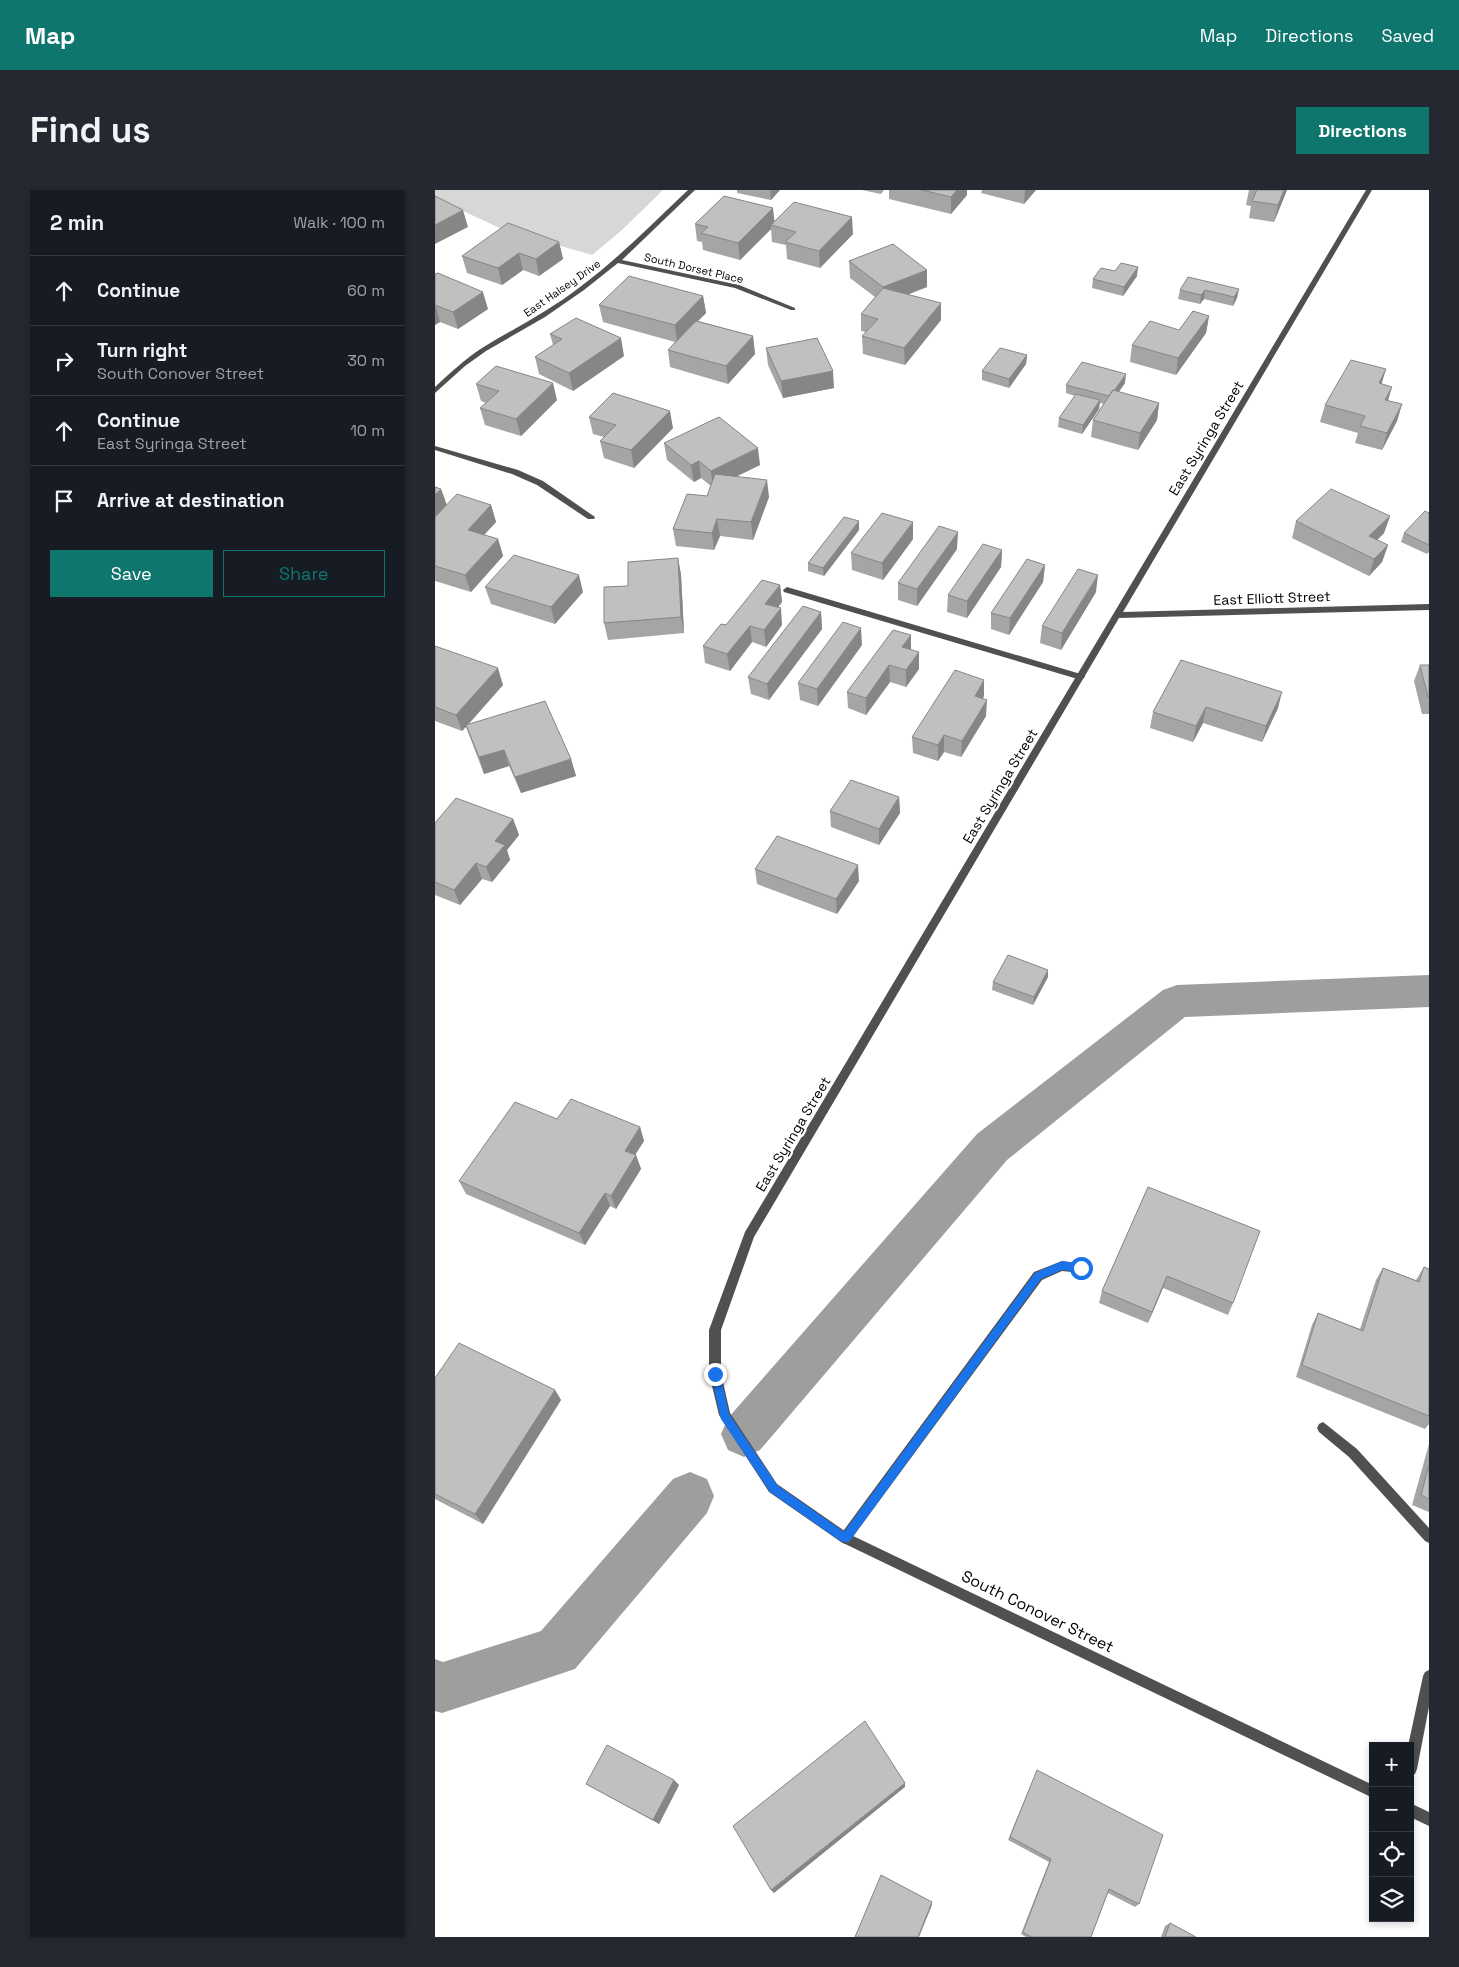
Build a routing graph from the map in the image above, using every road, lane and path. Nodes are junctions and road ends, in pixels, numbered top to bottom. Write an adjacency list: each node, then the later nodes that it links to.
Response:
1 (692, 190): 3 (street, East Halsey Drive)
2 (1369, 190): 10 (street, East Syringa Street)
3 (617, 261): 4 (street, South Dorset Place); 5 (street, East Halsey Drive)
4 (793, 309)
5 (435, 390)
6 (435, 448): 7 (street)
7 (591, 517)
8 (787, 590): 11 (street)
9 (1429, 606): 10 (street, East Elliott Street)
10 (1117, 615): 11 (street, East Syringa Street)
11 (1081, 677): 13 (street, East Syringa Street)
12 (1081, 1268): 16 (street)
13 (725, 1415): 16 (street, South Conover Street)
14 (1323, 1428): 15 (street)
15 (1429, 1537)
16 (845, 1538): 19 (street, South Conover Street)
17 (1429, 1676): 18 (street)
18 (1414, 1749)
19 (1369, 1790)
20 (1414, 1812): 21 (street)
21 (1429, 1819)

